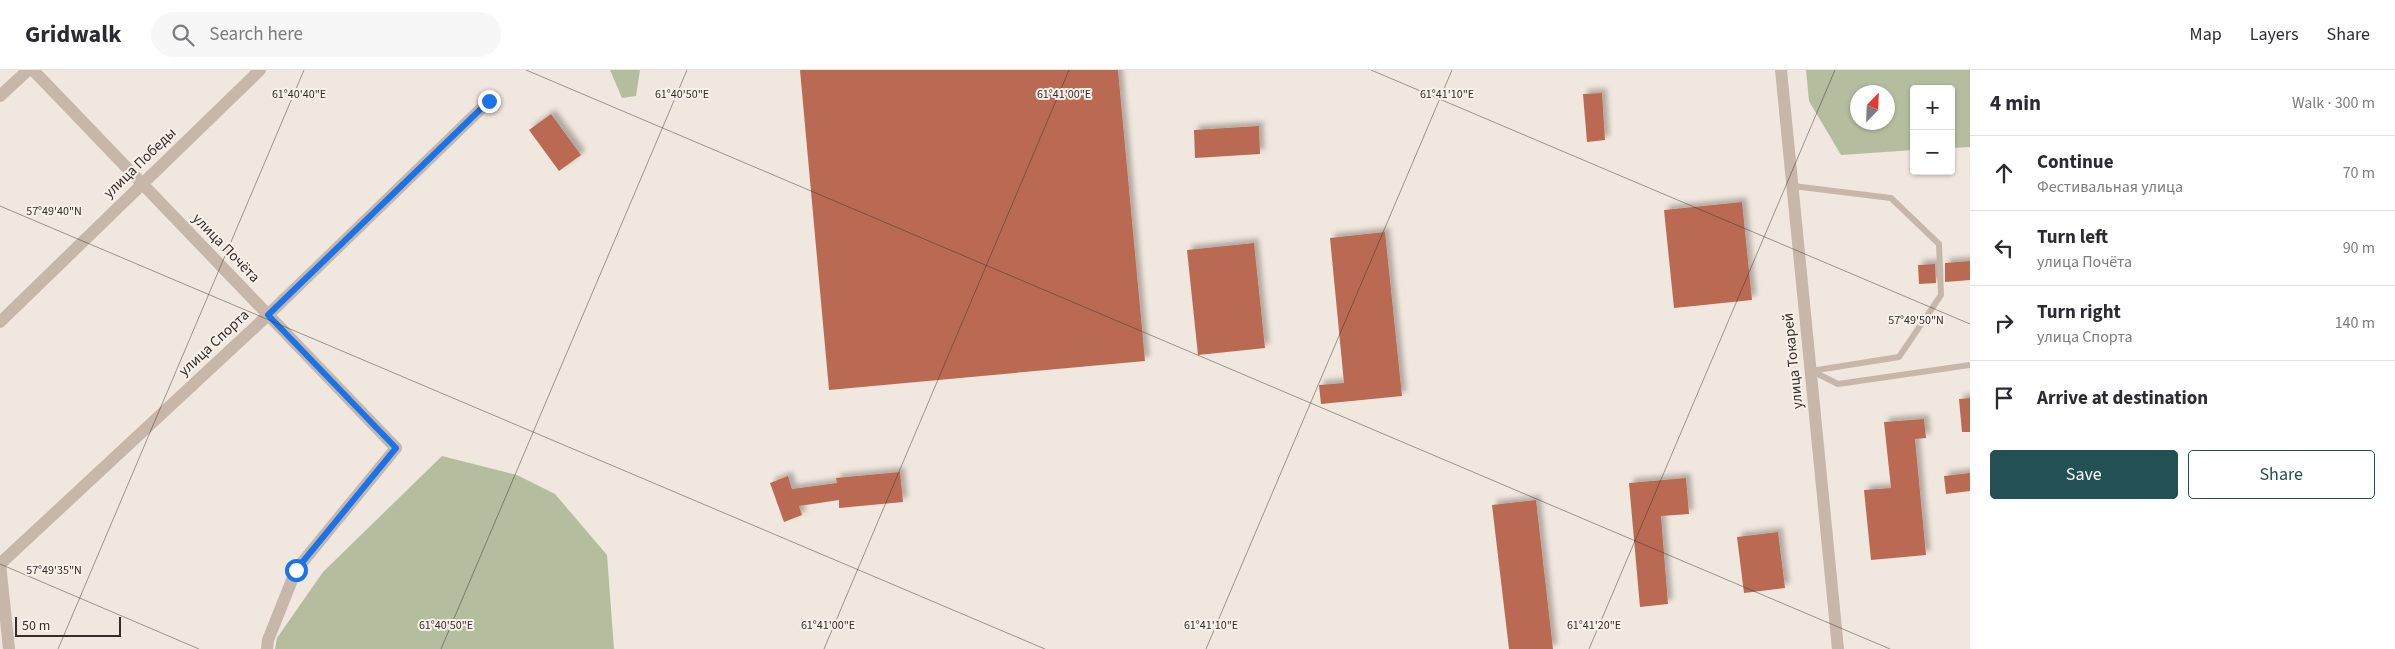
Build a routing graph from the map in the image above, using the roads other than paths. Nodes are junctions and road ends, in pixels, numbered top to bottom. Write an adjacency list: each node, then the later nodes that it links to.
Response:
1 (28, 70): 5 (street)
2 (33, 70): 7 (street, улица Почёта)
3 (260, 70): 7 (street, улица Победы)
4 (1781, 70): 8 (street, улица Токарей)
5 (0, 96)
6 (489, 101): 9 (street, улица Спорта)
7 (142, 184): 9 (street, улица Почёта); 10 (street, улица Победы)
8 (1793, 186): 12 (street, улица Токарей); 12 (lane)
9 (268, 315): 13 (street, улица Спорта); 15 (street, улица Почёта)
10 (0, 322)
11 (1970, 365): 12 (lane)
12 (1811, 371): 16 (street, улица Токарей)
13 (0, 564): 14 (street)
14 (9, 649)
15 (267, 649)
16 (1838, 649)

